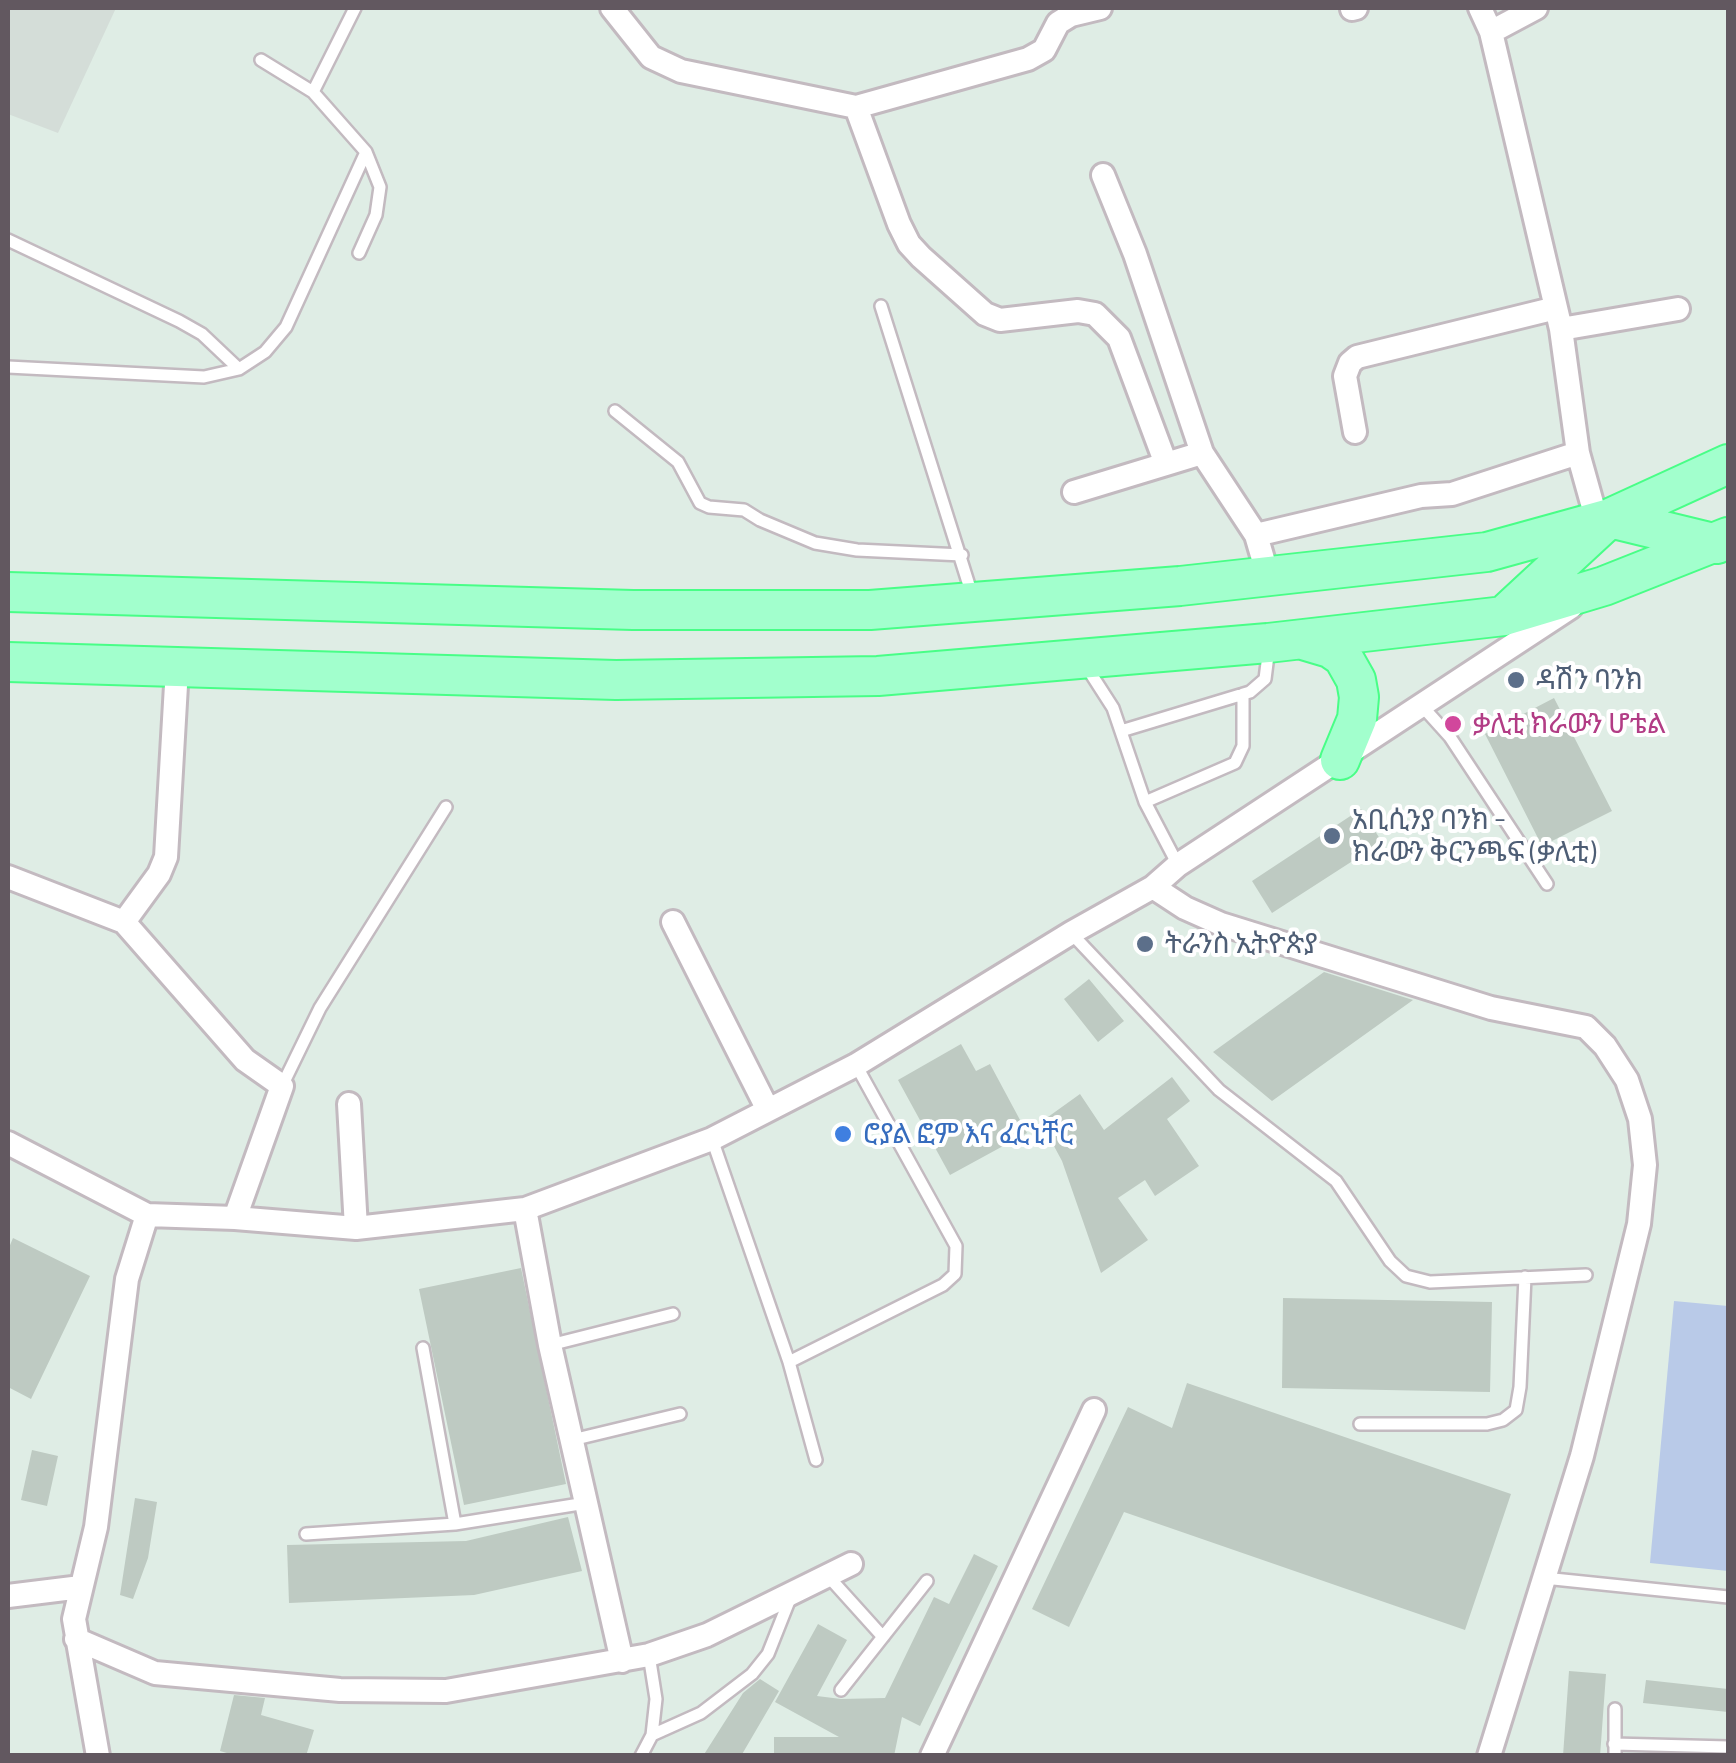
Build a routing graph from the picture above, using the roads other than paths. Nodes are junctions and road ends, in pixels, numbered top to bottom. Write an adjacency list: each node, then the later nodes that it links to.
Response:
1 (355, 8): 8 (lane)
2 (612, 8): 9 (street)
3 (1100, 8): 9 (street)
4 (1480, 8): 6 (street)
5 (1536, 8): 6 (street)
6 (1491, 32): 16 (street)
7 (261, 60): 8 (lane)
8 (312, 92): 10 (lane)
9 (856, 107): 23 (street)
10 (366, 152): 13 (lane); 18 (lane)
11 (1103, 175): 21 (street)
12 (8, 240): 18 (lane)
13 (359, 253)
14 (881, 306): 30 (lane)
15 (1678, 310): 16 (street)
16 (1558, 319): 20 (street); 22 (street)
17 (8, 367): 18 (lane)
18 (239, 369)
19 (615, 412): 30 (lane)
20 (1355, 432)
21 (1202, 453): 23 (street); 27 (street)
22 (1578, 453): 26 (street); 27 (street)
23 (1166, 464): 25 (street)
24 (1728, 464): 26 (main road)
25 (1074, 492)
26 (1603, 520): 28 (main road); 29 (main road); 35 (main road)
27 (1256, 536): 31 (street)
28 (1723, 545): 32 (main road)
29 (1487, 552): 31 (main road); 35 (main road)
30 (962, 555): 34 (lane)
31 (1268, 576): 34 (main road)
32 (1604, 586): 35 (main road); 41 (street)
33 (8, 592): 34 (main road)
34 (974, 602)
35 (1504, 616): 36 (main road)
36 (1285, 641): 37 (main road); 40 (lane); 43 (main road)
37 (1080, 656): 39 (main road); 42 (lane)
38 (8, 662): 39 (main road)
39 (177, 668): 50 (street)
40 (1243, 694): 42 (lane); 44 (lane)
41 (1422, 706): 43 (street); 48 (lane)
42 (1121, 731): 44 (lane)
43 (1340, 760): 46 (street)
44 (1145, 802): 46 (lane)
45 (446, 808): 54 (lane)
46 (1178, 865): 49 (street)
47 (8, 877): 50 (street)
48 (1547, 884)
49 (1153, 887): 52 (street); 79 (street)
50 (124, 922): 54 (street)
51 (672, 922): 56 (street)
52 (1071, 933): 53 (street); 64 (lane)
53 (856, 1065): 56 (street); 68 (lane)
54 (282, 1086): 61 (street)
55 (348, 1104): 62 (street)
56 (768, 1110): 57 (street)
57 (712, 1139): 59 (street); 68 (lane)
58 (8, 1143): 60 (street)
59 (524, 1209): 62 (street); 66 (street)
60 (147, 1215): 61 (street); 81 (street)
61 (235, 1218): 62 (street)
62 (356, 1228)
63 (1586, 1275): 64 (lane)
64 (1524, 1277): 71 (lane)
65 (673, 1314): 66 (lane)
66 (550, 1345): 72 (street)
67 (422, 1348): 75 (lane)
68 (789, 1362): 73 (lane)
69 (1094, 1410): 96 (street)
70 (680, 1414): 72 (lane)
71 (1360, 1424)
72 (571, 1440): 74 (street)
73 (816, 1460)
74 (586, 1504): 75 (lane); 88 (street)
75 (455, 1524): 76 (lane)
76 (306, 1534)
77 (851, 1564): 78 (street)
78 (828, 1576): 83 (street); 85 (lane)
79 (1544, 1578): 84 (lane); 97 (street)
80 (927, 1581): 85 (lane)
81 (81, 1587): 82 (street); 86 (street)
82 (8, 1596)
83 (791, 1596): 87 (street); 91 (lane)
84 (1728, 1596)
85 (883, 1637): 89 (lane)
86 (76, 1639): 88 (street); 94 (street)
87 (649, 1655): 88 (street); 91 (lane)
88 (622, 1660)
89 (841, 1690)
90 (1615, 1708): 93 (lane)
91 (652, 1735): 95 (lane)
92 (1728, 1746): 93 (lane)
93 (1614, 1750)
94 (98, 1756)
95 (640, 1756)
96 (932, 1756)
97 (1489, 1756)

